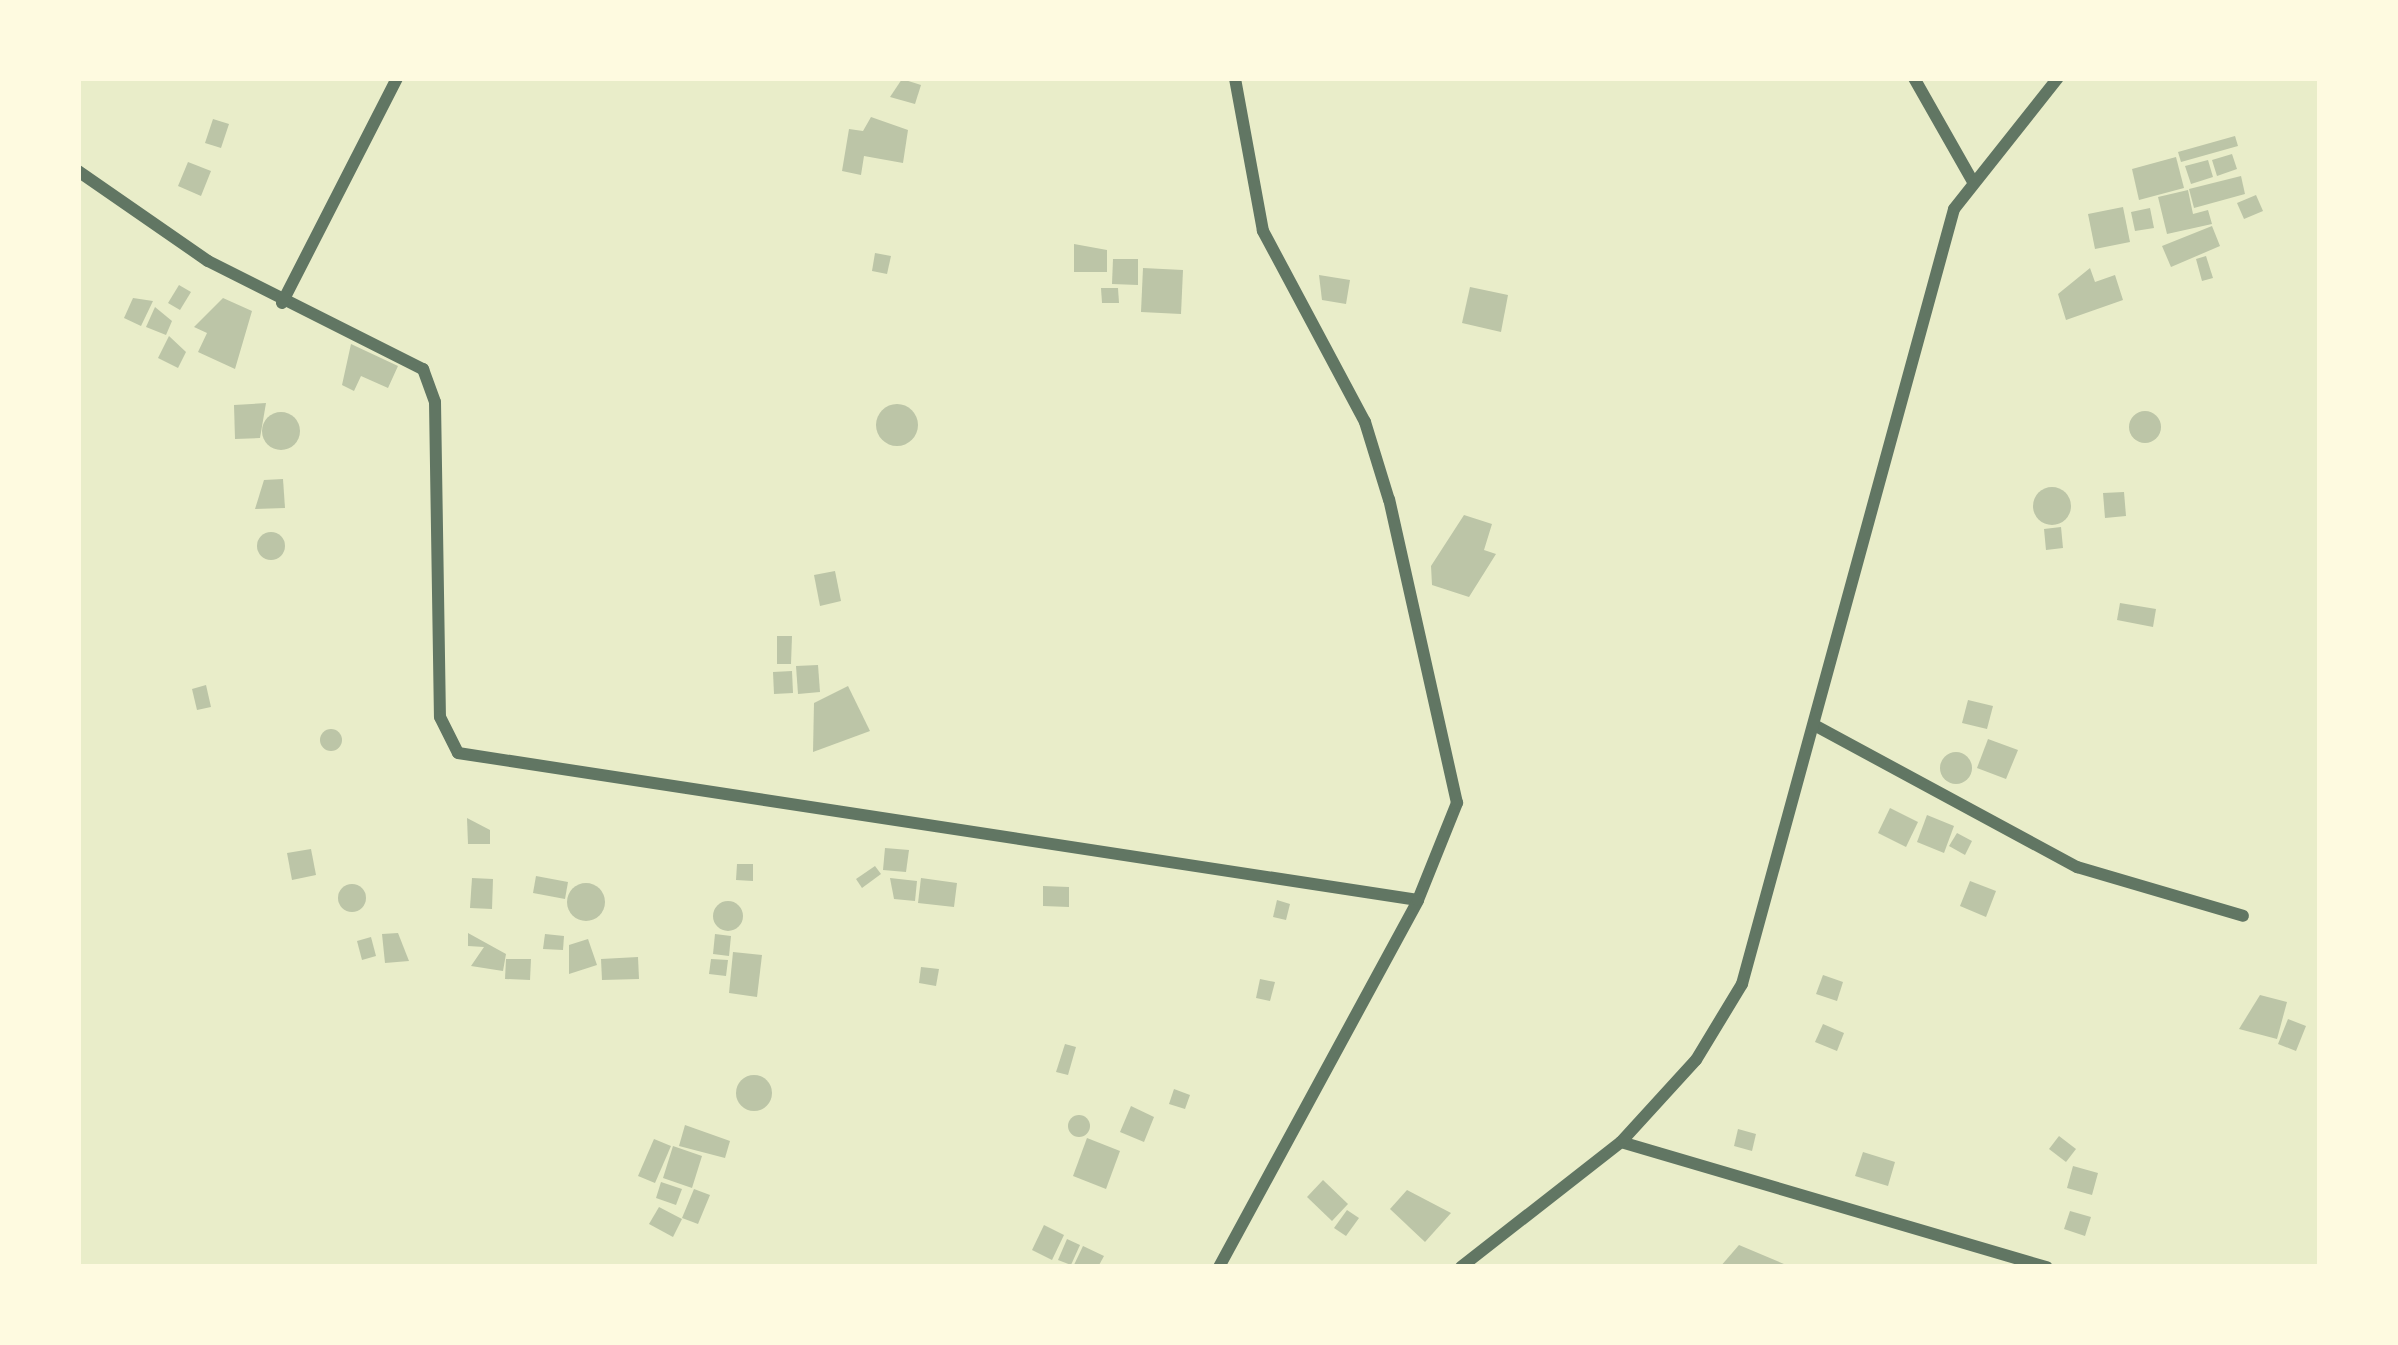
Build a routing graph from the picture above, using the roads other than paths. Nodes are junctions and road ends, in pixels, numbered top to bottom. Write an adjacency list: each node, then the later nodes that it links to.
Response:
1 (397, 78): 7 (street)
2 (1235, 78): 9 (street)
3 (1914, 78): 6 (street)
4 (2058, 78): 6 (street)
5 (78, 171): 7 (street)
6 (1973, 182): 8 (street)
7 (282, 303): 9 (street)
8 (1816, 726): 10 (street); 11 (street)
9 (1418, 900): 12 (street)
10 (2243, 916)
11 (1621, 1142): 13 (street); 14 (street)
12 (1219, 1267)
13 (1461, 1267)
14 (2047, 1267)

